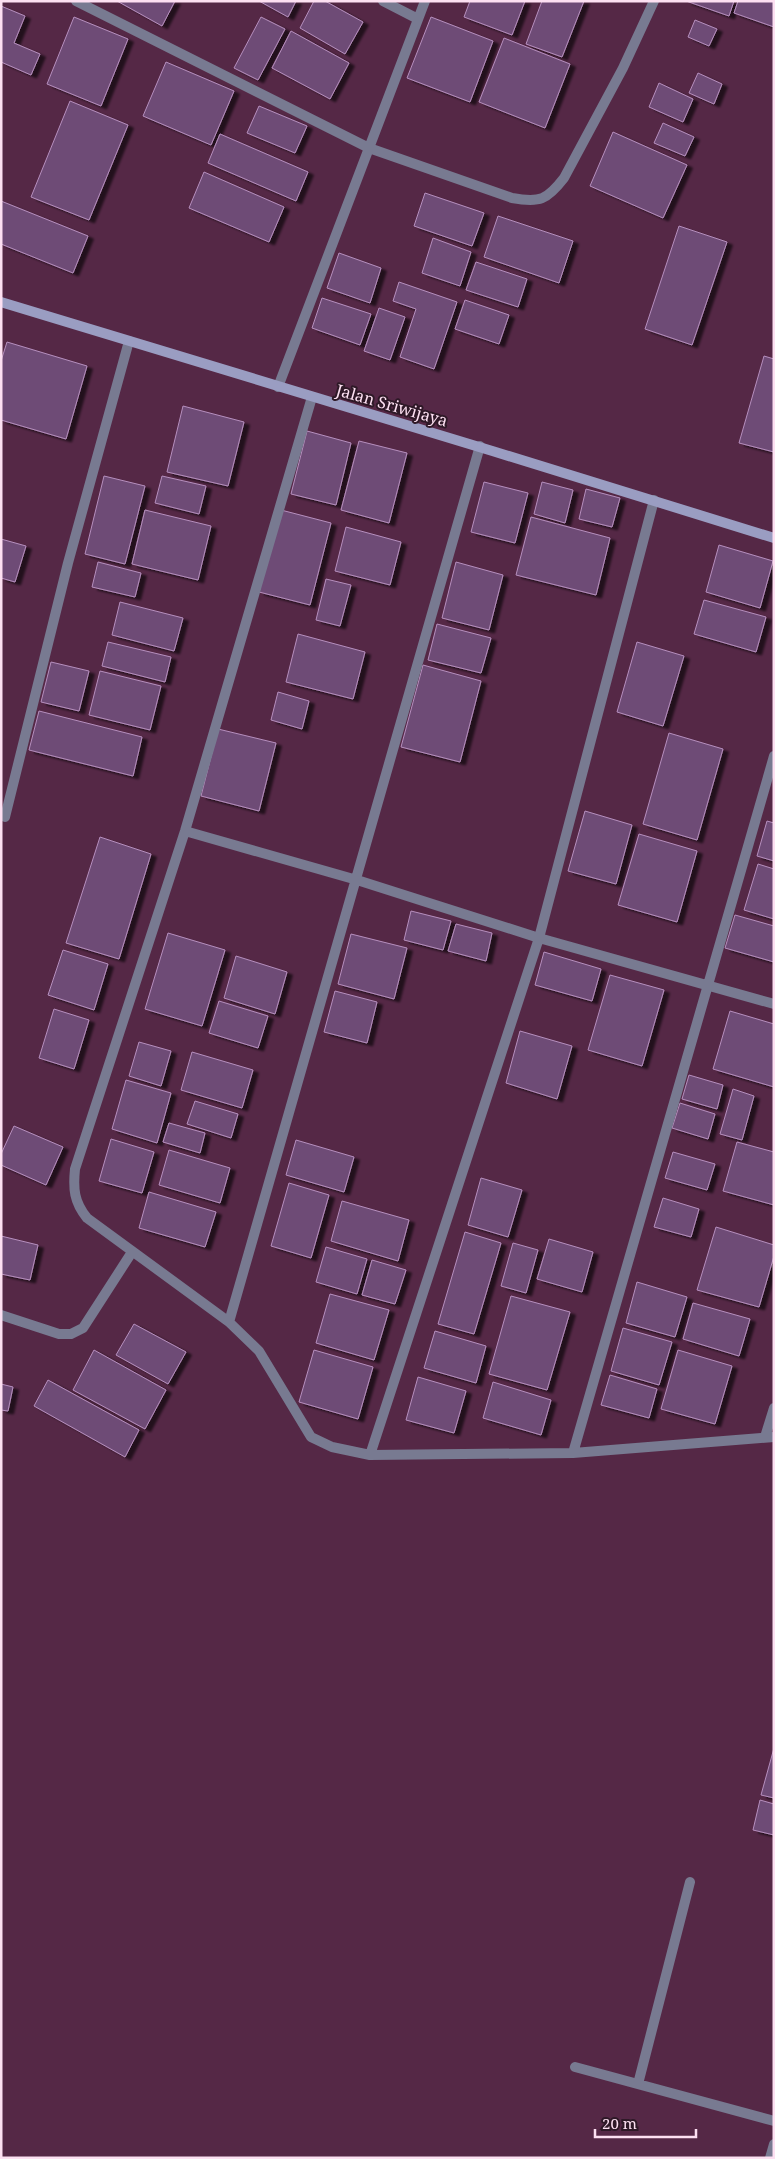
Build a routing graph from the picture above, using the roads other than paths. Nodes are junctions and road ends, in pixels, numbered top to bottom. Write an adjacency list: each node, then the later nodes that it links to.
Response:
1 (76, 1): 6 (street)
2 (383, 1): 5 (street)
3 (425, 1): 5 (street)
4 (654, 1): 6 (street)
5 (418, 19): 6 (street)
6 (369, 148): 9 (street)
7 (1, 302): 8 (street, Jalan Sriwijaya)
8 (129, 341): 9 (street, Jalan Sriwijaya); 15 (street)
9 (278, 387): 10 (street, Jalan Sriwijaya)
10 (312, 397): 11 (street, Jalan Sriwijaya); 16 (street)
11 (480, 446): 12 (street, Jalan Sriwijaya); 17 (street)
12 (654, 500): 13 (street, Jalan Sriwijaya); 18 (street)
13 (774, 538)
14 (774, 756): 19 (street)
15 (5, 817)
16 (185, 830): 17 (street); 21 (street)
17 (357, 880): 18 (street); 23 (street)
18 (539, 938): 19 (street); 27 (street)
19 (707, 985): 20 (street); 26 (street)
20 (774, 1004)
21 (132, 1252): 22 (street); 23 (street)
22 (1, 1315)
23 (229, 1322): 27 (street)
24 (774, 1408): 25 (street)
25 (770, 1437): 26 (street)
26 (573, 1453): 27 (street)
27 (370, 1455)
28 (690, 1882): 30 (street)
29 (575, 2067): 30 (street)
30 (638, 2084): 31 (street)
31 (774, 2120)
32 (774, 2144): 33 (street)
33 (770, 2158)

